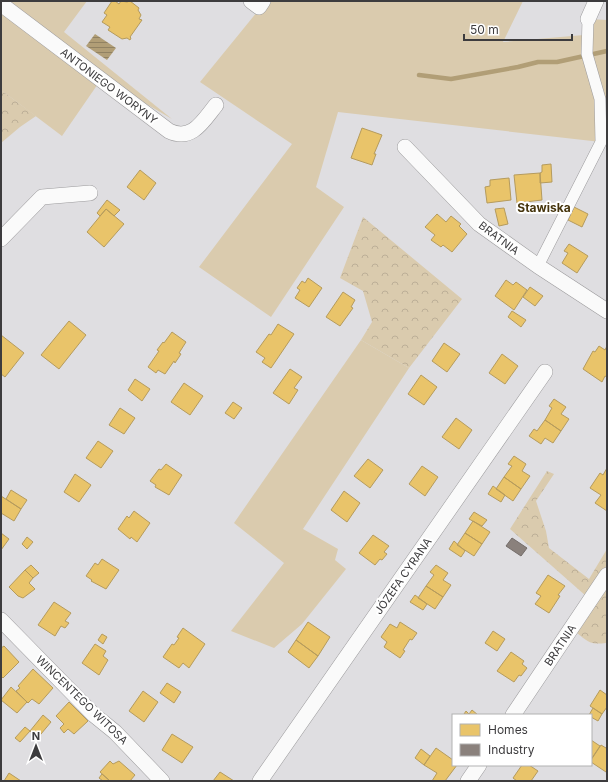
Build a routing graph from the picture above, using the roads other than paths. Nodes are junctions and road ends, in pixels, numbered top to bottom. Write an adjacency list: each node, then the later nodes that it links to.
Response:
1 (596, 1): 3 (street)
2 (1, 4): 4 (street, ANTONIEGO WORYNY)
3 (588, 19): 8 (street)
4 (216, 105)
5 (405, 147): 8 (street, BRATNIA)
6 (90, 193): 7 (street)
7 (1, 239)
8 (538, 266): 9 (street, BRATNIA)
9 (607, 311)
10 (545, 372): 16 (street, JÓZEFA CYRANA)
11 (607, 574): 13 (street, BRATNIA)
12 (1, 620): 15 (street, WINCENTEGO WITOSA)
13 (514, 714)
14 (478, 766): 17 (street)
15 (162, 781)
16 (260, 781)
17 (468, 781)

